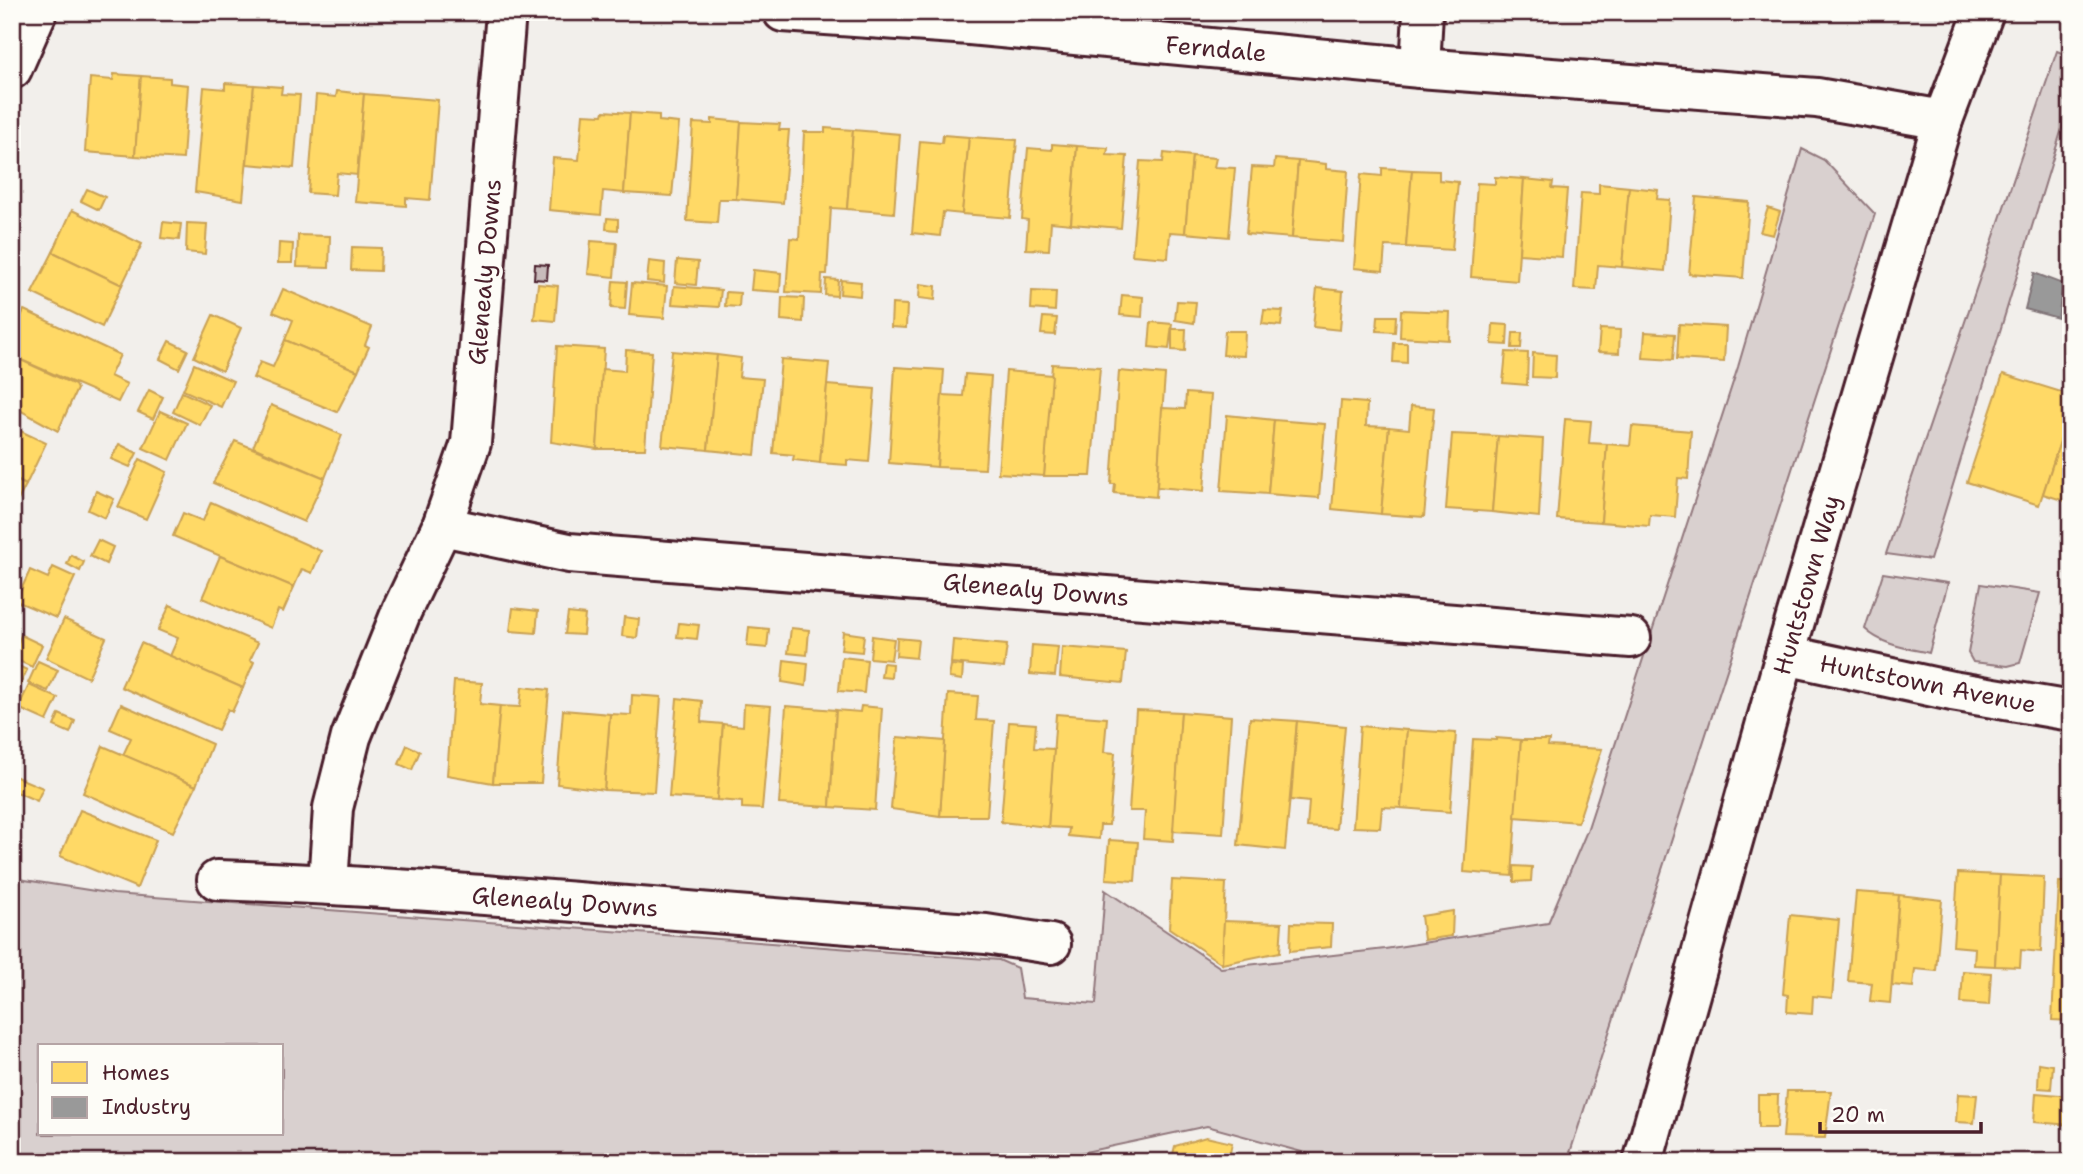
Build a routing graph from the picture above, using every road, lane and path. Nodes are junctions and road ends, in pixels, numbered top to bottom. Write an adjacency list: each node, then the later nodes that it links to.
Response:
1 (37, 12): 8 (street)
2 (506, 12): 10 (street, Glenealy Downs)
3 (783, 12): 6 (street, Ferndale)
4 (1423, 12): 7 (street)
5 (1984, 12): 9 (street, Huntstown Way)
6 (971, 19): 7 (street, Ferndale)
7 (1420, 68): 9 (street, Ferndale)
8 (12, 69)
9 (1943, 120): 12 (street, Huntstown Way)
10 (442, 526): 11 (street, Glenealy Downs); 15 (street, Glenealy Downs)
11 (1631, 638)
12 (1785, 655): 13 (street, Huntstown Avenue); 17 (street, Huntstown Way)
13 (2071, 711)
14 (217, 880): 15 (street, Glenealy Downs)
15 (328, 884): 16 (street, Glenealy Downs)
16 (1051, 944)
17 (1643, 1162)

